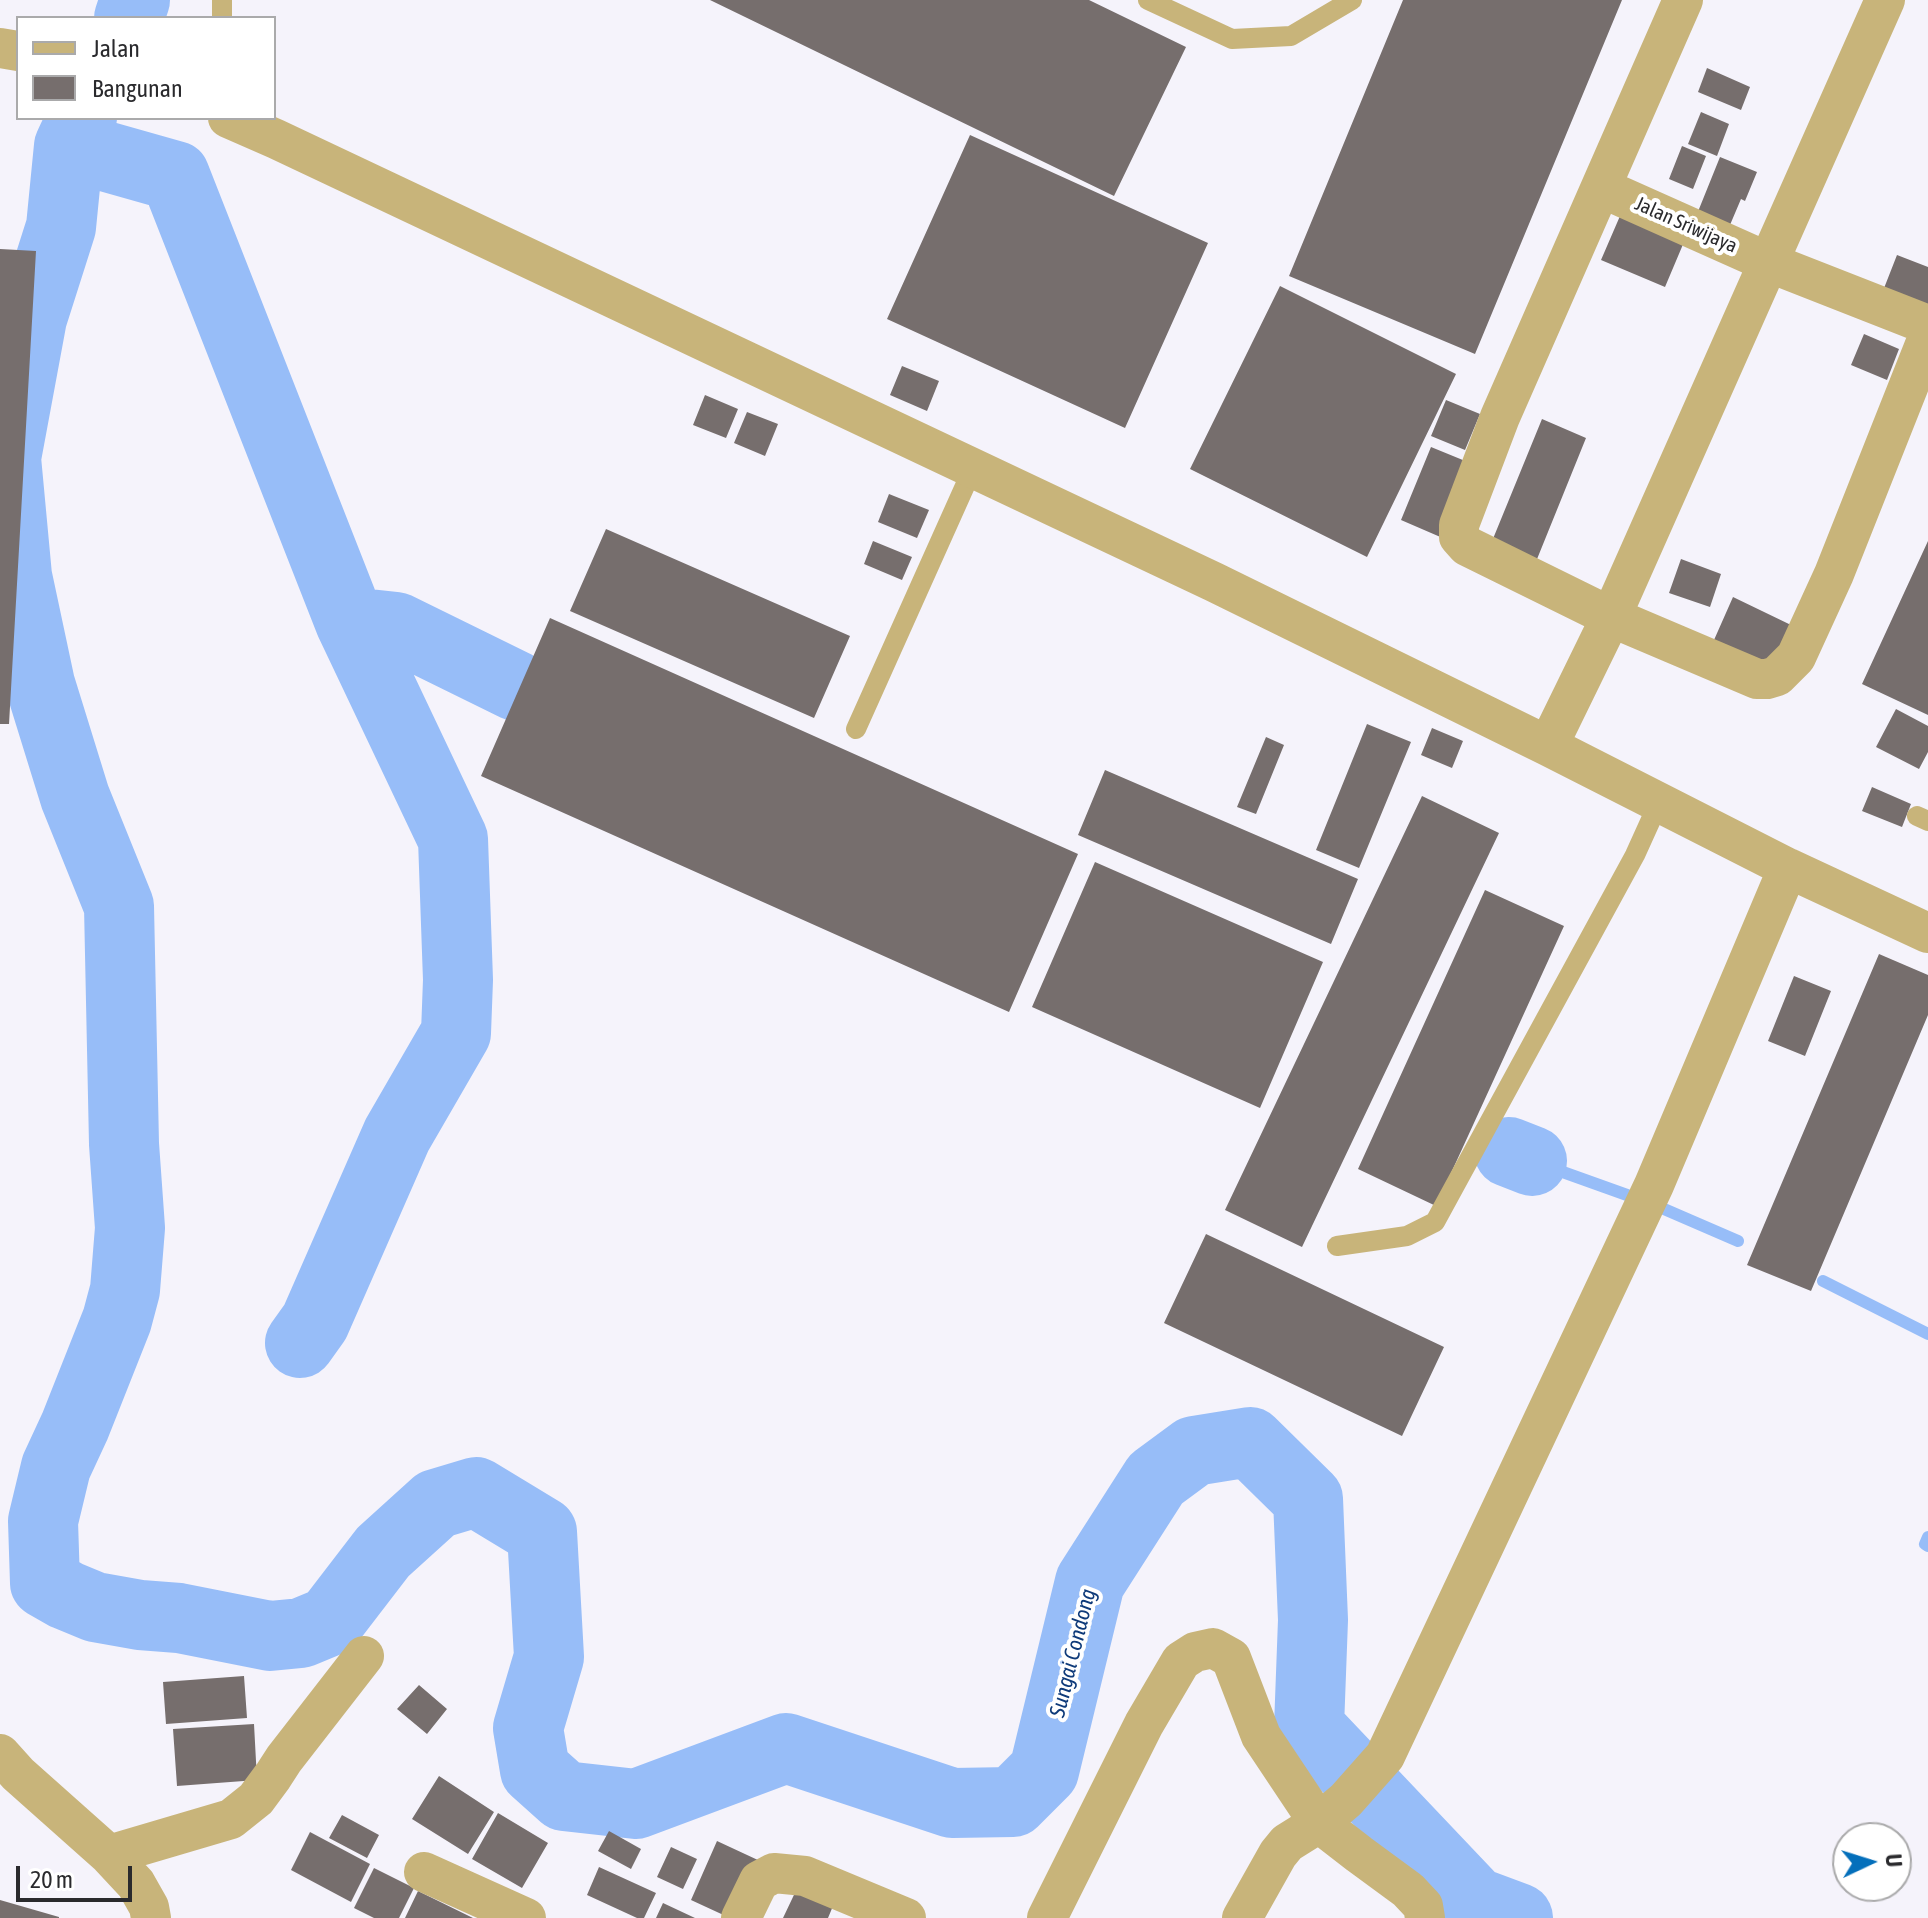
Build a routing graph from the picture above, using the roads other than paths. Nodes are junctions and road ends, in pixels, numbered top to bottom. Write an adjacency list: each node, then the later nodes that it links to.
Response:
1 (1148, 0): 2 (lane)
2 (1352, 0)
3 (1683, 0): 6 (street)
4 (1885, 0): 7 (street)
5 (233, 120): 10 (street)
6 (1602, 188): 7 (street, Jalan Sriwijaya); 11 (street)
7 (1770, 263): 8 (street, Jalan Sriwijaya); 11 (street)
8 (1928, 325)
9 (1928, 337): 11 (street)
10 (973, 468): 12 (lane); 13 (street)
11 (1611, 617): 13 (street)
12 (856, 729)
13 (1548, 746): 14 (street)
14 (1659, 802): 15 (street); 17 (lane)
15 (1788, 868): 16 (street); 20 (street)
16 (1928, 933)
17 (1337, 1246)
18 (364, 1656): 21 (street)
19 (0, 1754): 21 (street)
20 (1333, 1812): 27 (street); 28 (street); 29 (street)
21 (109, 1855): 23 (street)
22 (424, 1872): 24 (street)
23 (151, 1918)
24 (526, 1918)
25 (741, 1918): 26 (street)
26 (906, 1918)
27 (1047, 1918)
28 (1242, 1918)
29 (1425, 1918)

